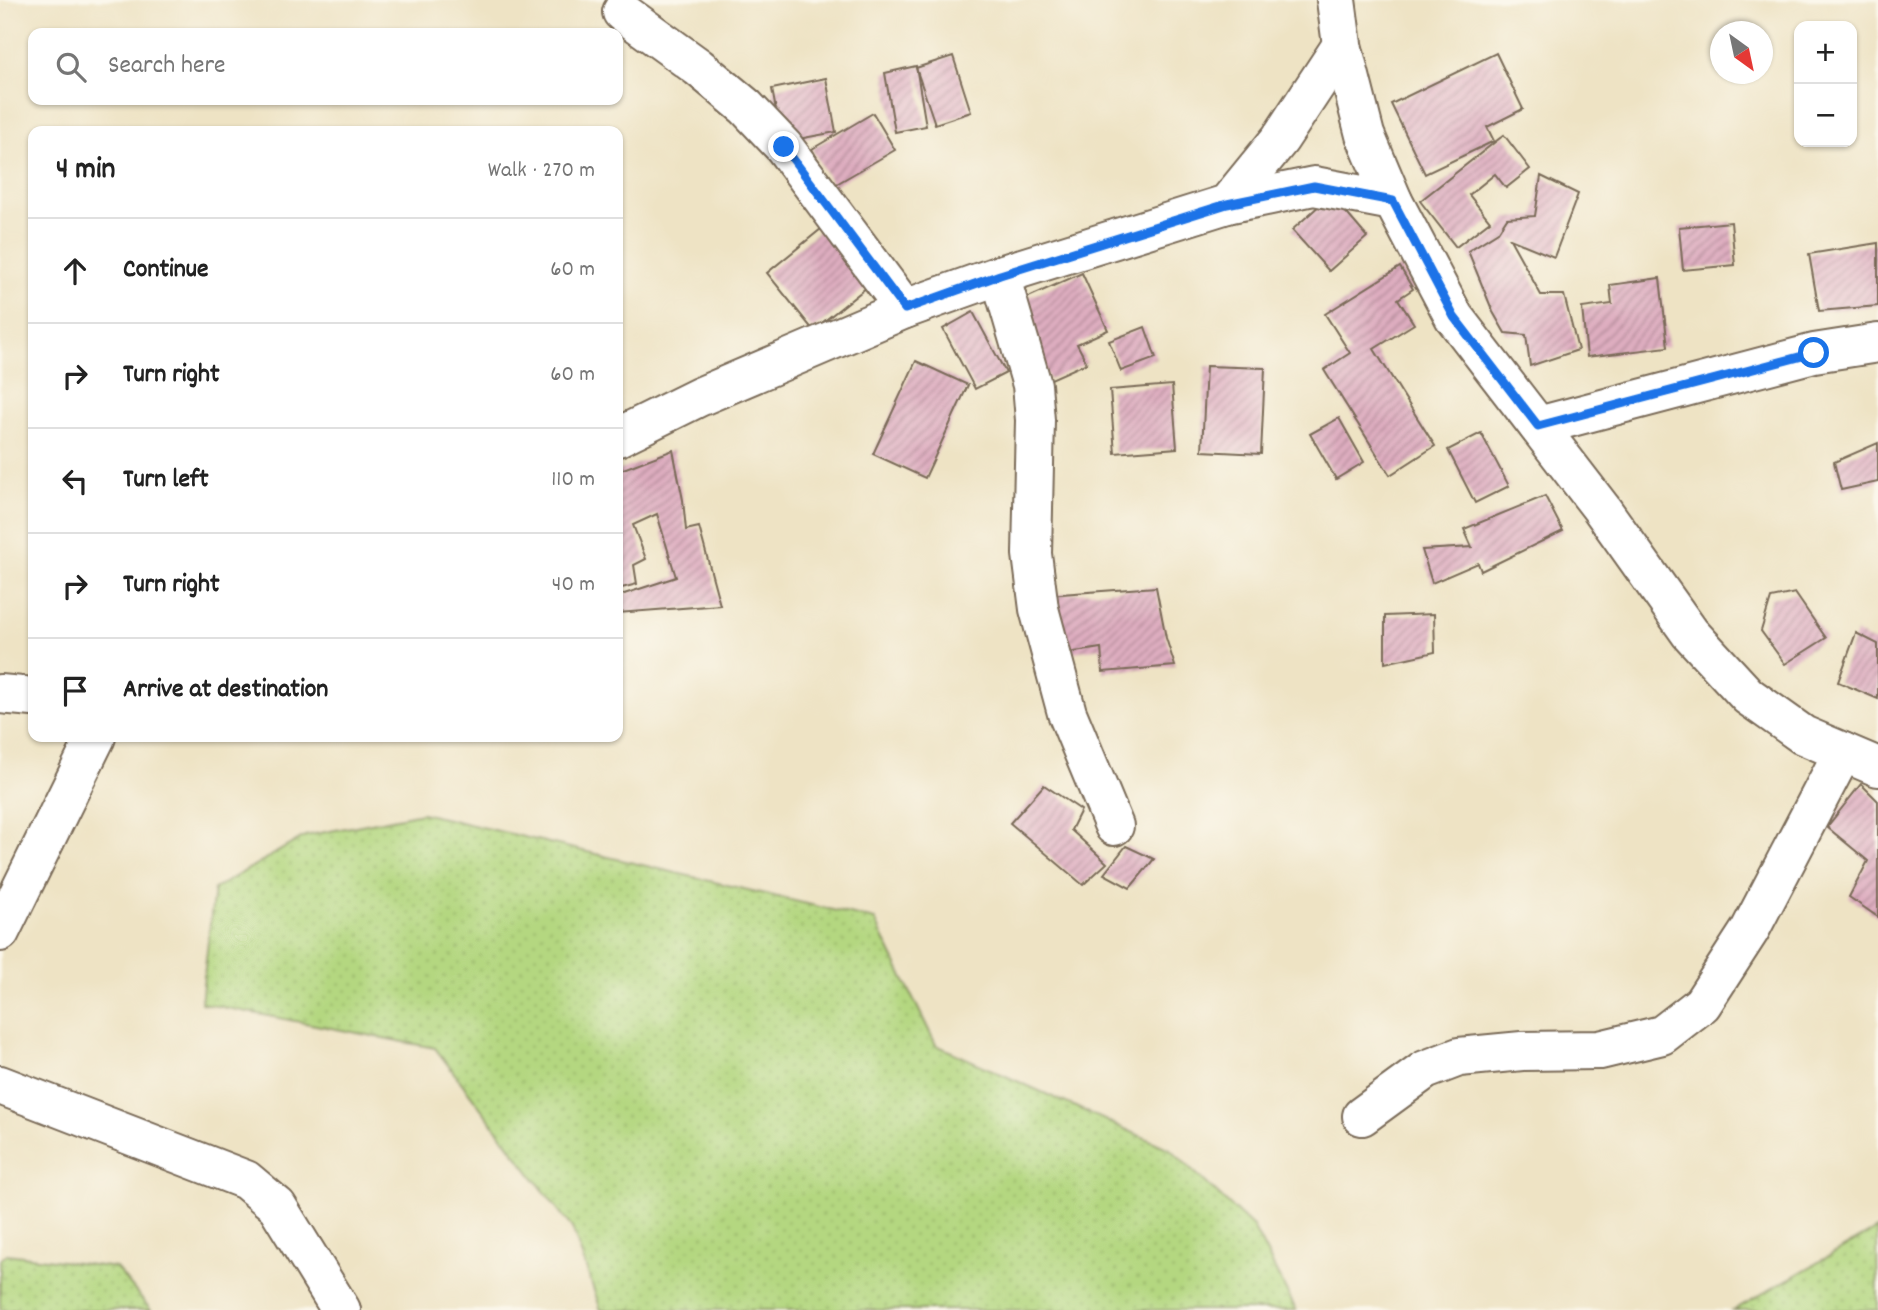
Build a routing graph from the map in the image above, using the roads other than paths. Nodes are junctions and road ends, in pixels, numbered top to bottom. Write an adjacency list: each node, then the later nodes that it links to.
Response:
1 (1336, 0): 3 (street)
2 (622, 12): 7 (street)
3 (1342, 45): 4 (street); 5 (street)
4 (1393, 201): 5 (street); 9 (street)
5 (1227, 204): 6 (street)
6 (1000, 275): 7 (street); 16 (street)
7 (905, 309): 10 (street)
8 (1878, 343): 9 (street)
9 (1538, 426): 14 (street)
10 (623, 435)
11 (0, 694): 12 (street)
12 (28, 697)
13 (94, 742): 17 (street)
14 (1843, 752): 15 (street); 19 (street)
15 (1878, 767)
16 (1114, 826)
17 (0, 932)
18 (0, 1084): 20 (street)
19 (1362, 1116)
20 (341, 1310)

